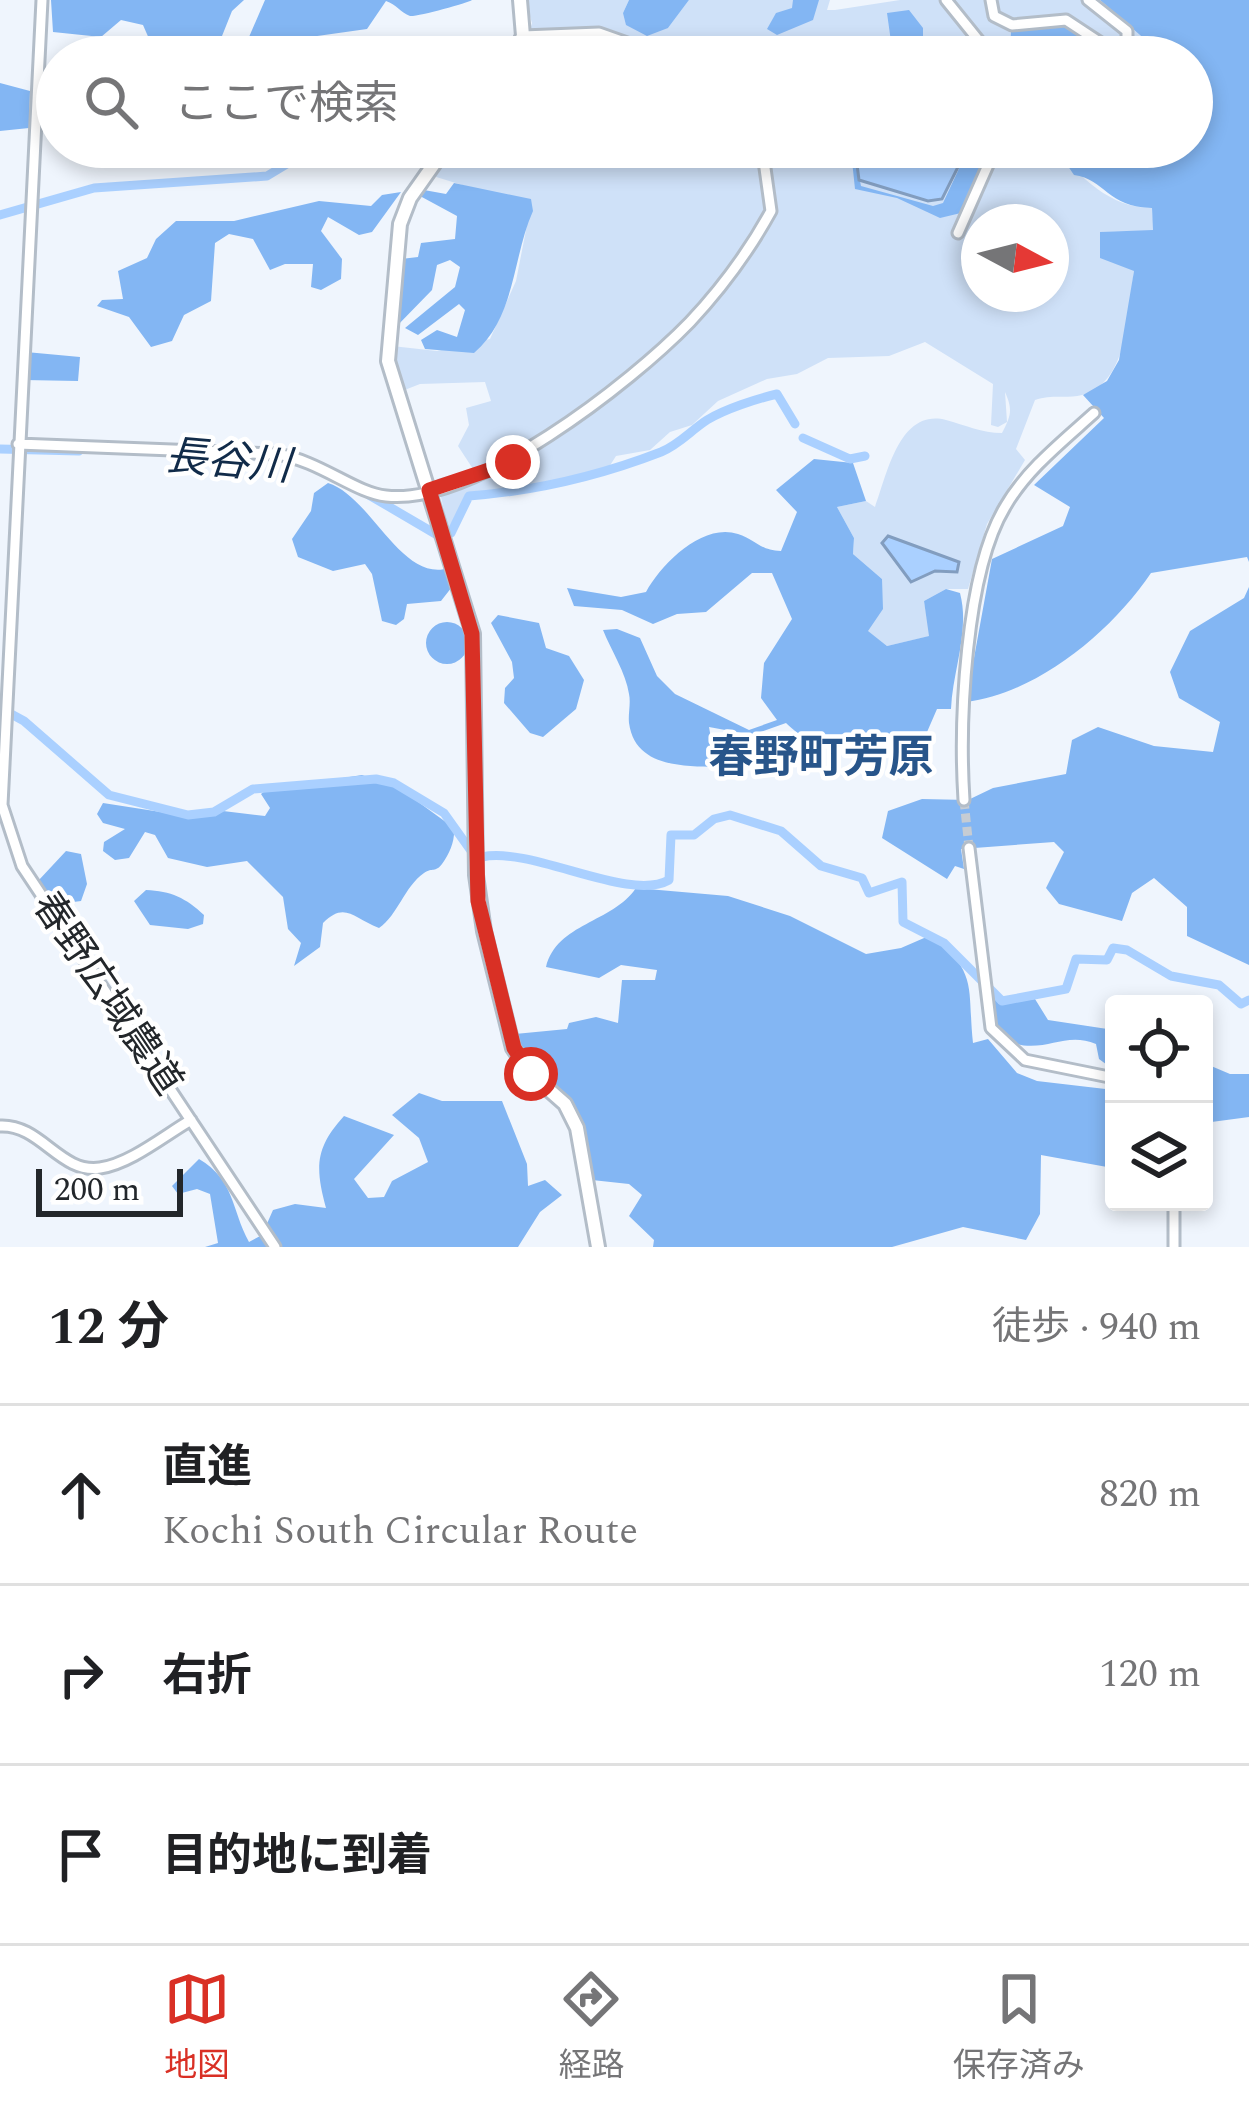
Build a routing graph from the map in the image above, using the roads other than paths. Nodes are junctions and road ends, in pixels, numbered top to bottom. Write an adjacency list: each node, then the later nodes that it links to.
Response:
1 (42, 0): 6 (street, 春野広域農道)
2 (520, 0): 7 (main road)
3 (946, 0): 9 (street)
4 (991, 0): 10 (street)
5 (1088, 0): 11 (street)
6 (40, 36)
7 (523, 36): 8 (street)
8 (608, 36)
9 (975, 36)
10 (1090, 36)
11 (1127, 36)
12 (36, 96): 18 (street, 春野広域農道)
13 (432, 168): 19 (main road)
14 (766, 168): 19 (street)
15 (987, 168): 16 (street)
16 (958, 233)
17 (1094, 412): 20 (street)
18 (18, 450): 19 (street); 23 (street, 春野広域農道)
19 (429, 490): 27 (main road)
20 (964, 800)
21 (969, 848): 22 (street)
22 (1105, 1076)
23 (191, 1120): 24 (street); 26 (street, 春野広域農道)
24 (0, 1126)
25 (1174, 1211): 28 (street)
26 (275, 1247)
27 (598, 1247)
28 (1174, 1247)

